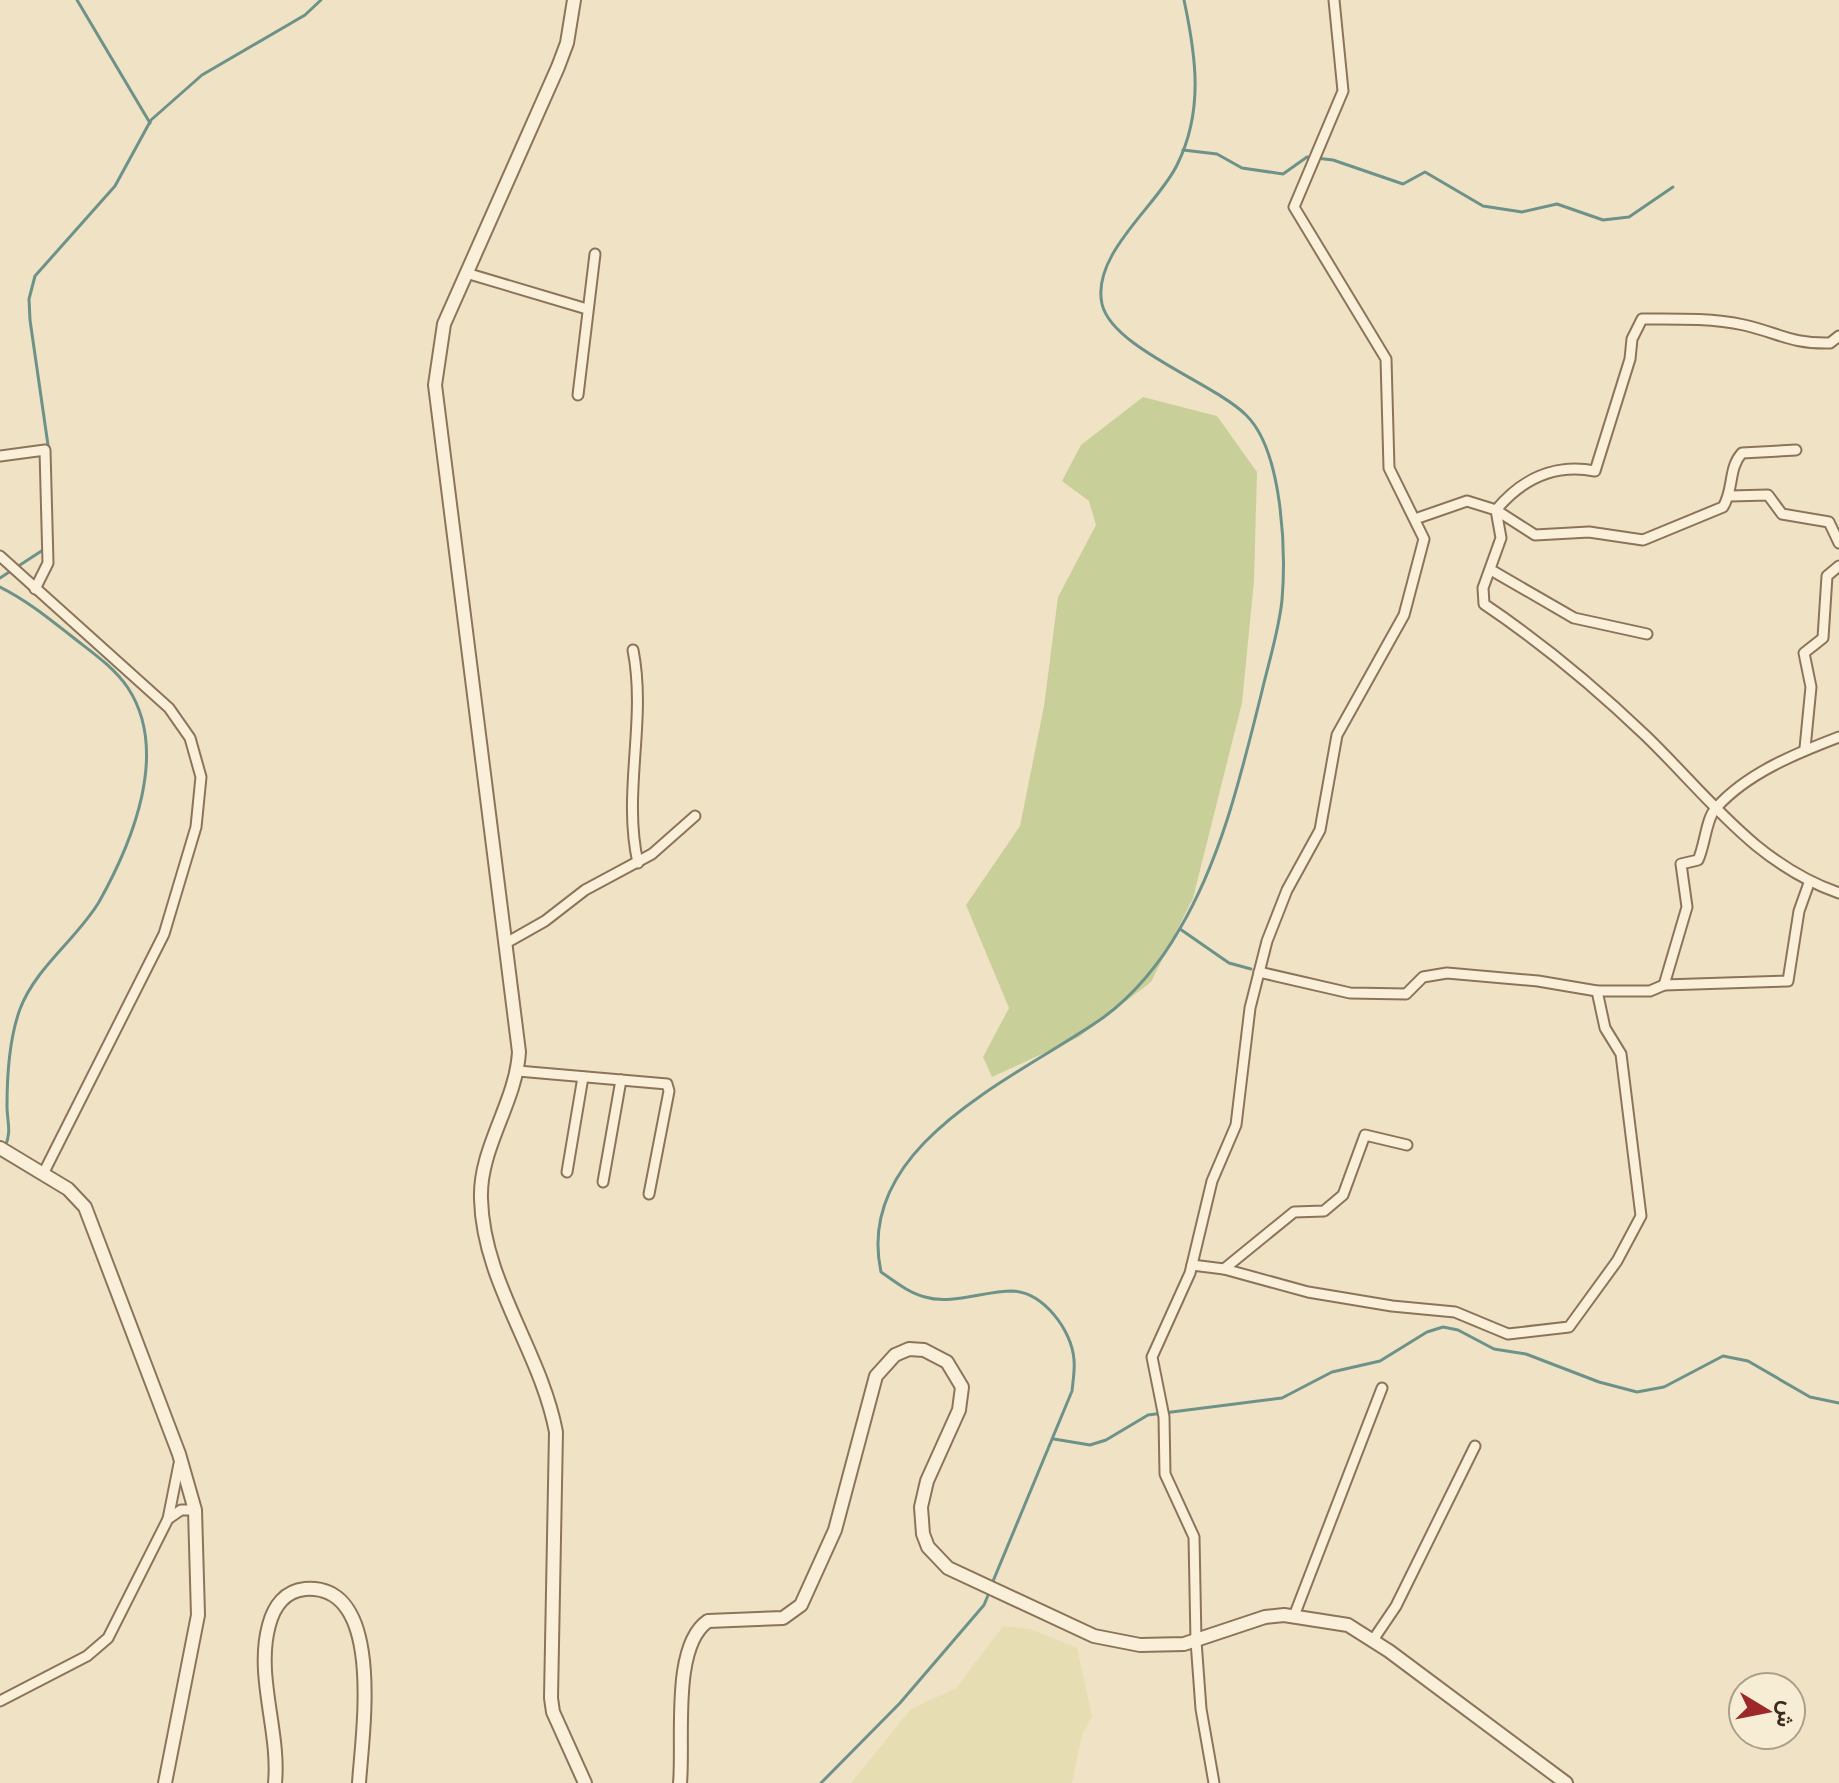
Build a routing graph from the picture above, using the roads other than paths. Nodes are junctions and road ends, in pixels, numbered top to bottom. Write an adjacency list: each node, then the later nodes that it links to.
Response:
1 (574, 0): 4 (street)
2 (1334, 0): 12 (street)
3 (595, 254): 5 (street)
4 (466, 273): 5 (street); 27 (street)
5 (587, 309): 7 (street)
6 (1839, 336): 11 (street)
7 (578, 395)
8 (1796, 450): 10 (street)
9 (0, 456): 17 (street)
10 (1730, 496): 11 (street); 13 (street)
11 (1496, 510): 12 (street); 16 (street)
12 (1415, 519): 28 (street)
13 (1839, 543)
14 (0, 556): 17 (street)
15 (1839, 566): 21 (street)
16 (1491, 570): 18 (street); 22 (street)
17 (35, 589): 37 (street)
18 (1647, 634)
19 (633, 650): 24 (street)
20 (1839, 737): 21 (street)
21 (1805, 748): 22 (street)
22 (1714, 810): 25 (street); 29 (street)
23 (695, 816): 24 (street)
24 (638, 863): 27 (street)
25 (1809, 883): 26 (street); 29 (street)
26 (1839, 893)
27 (506, 943): 31 (street)
28 (1259, 972): 30 (street); 40 (street)
29 (1664, 985): 30 (street)
30 (1597, 991): 41 (street)
31 (518, 1071): 32 (street); 54 (street)
32 (583, 1077): 33 (street); 36 (street)
33 (621, 1080): 38 (street); 39 (street)
34 (1407, 1145): 41 (street)
35 (0, 1148): 37 (street)
36 (567, 1172)
37 (43, 1174): 44 (street)
38 (603, 1182)
39 (649, 1194)
40 (1192, 1265): 41 (street); 49 (street)
41 (1224, 1269)
42 (1382, 1388): 47 (street)
43 (1475, 1446): 48 (street)
44 (179, 1454): 45 (street); 46 (street)
45 (195, 1510): 46 (street); 51 (street)
46 (168, 1519): 50 (street)
47 (1294, 1616): 48 (street); 49 (street)
48 (1373, 1640): 57 (street)
49 (1196, 1641): 55 (street); 56 (street)
50 (0, 1701)
51 (165, 1783)
52 (275, 1783): 53 (street)
53 (359, 1783)
54 (585, 1783)
55 (680, 1783)
56 (1214, 1783)
57 (1566, 1783)

